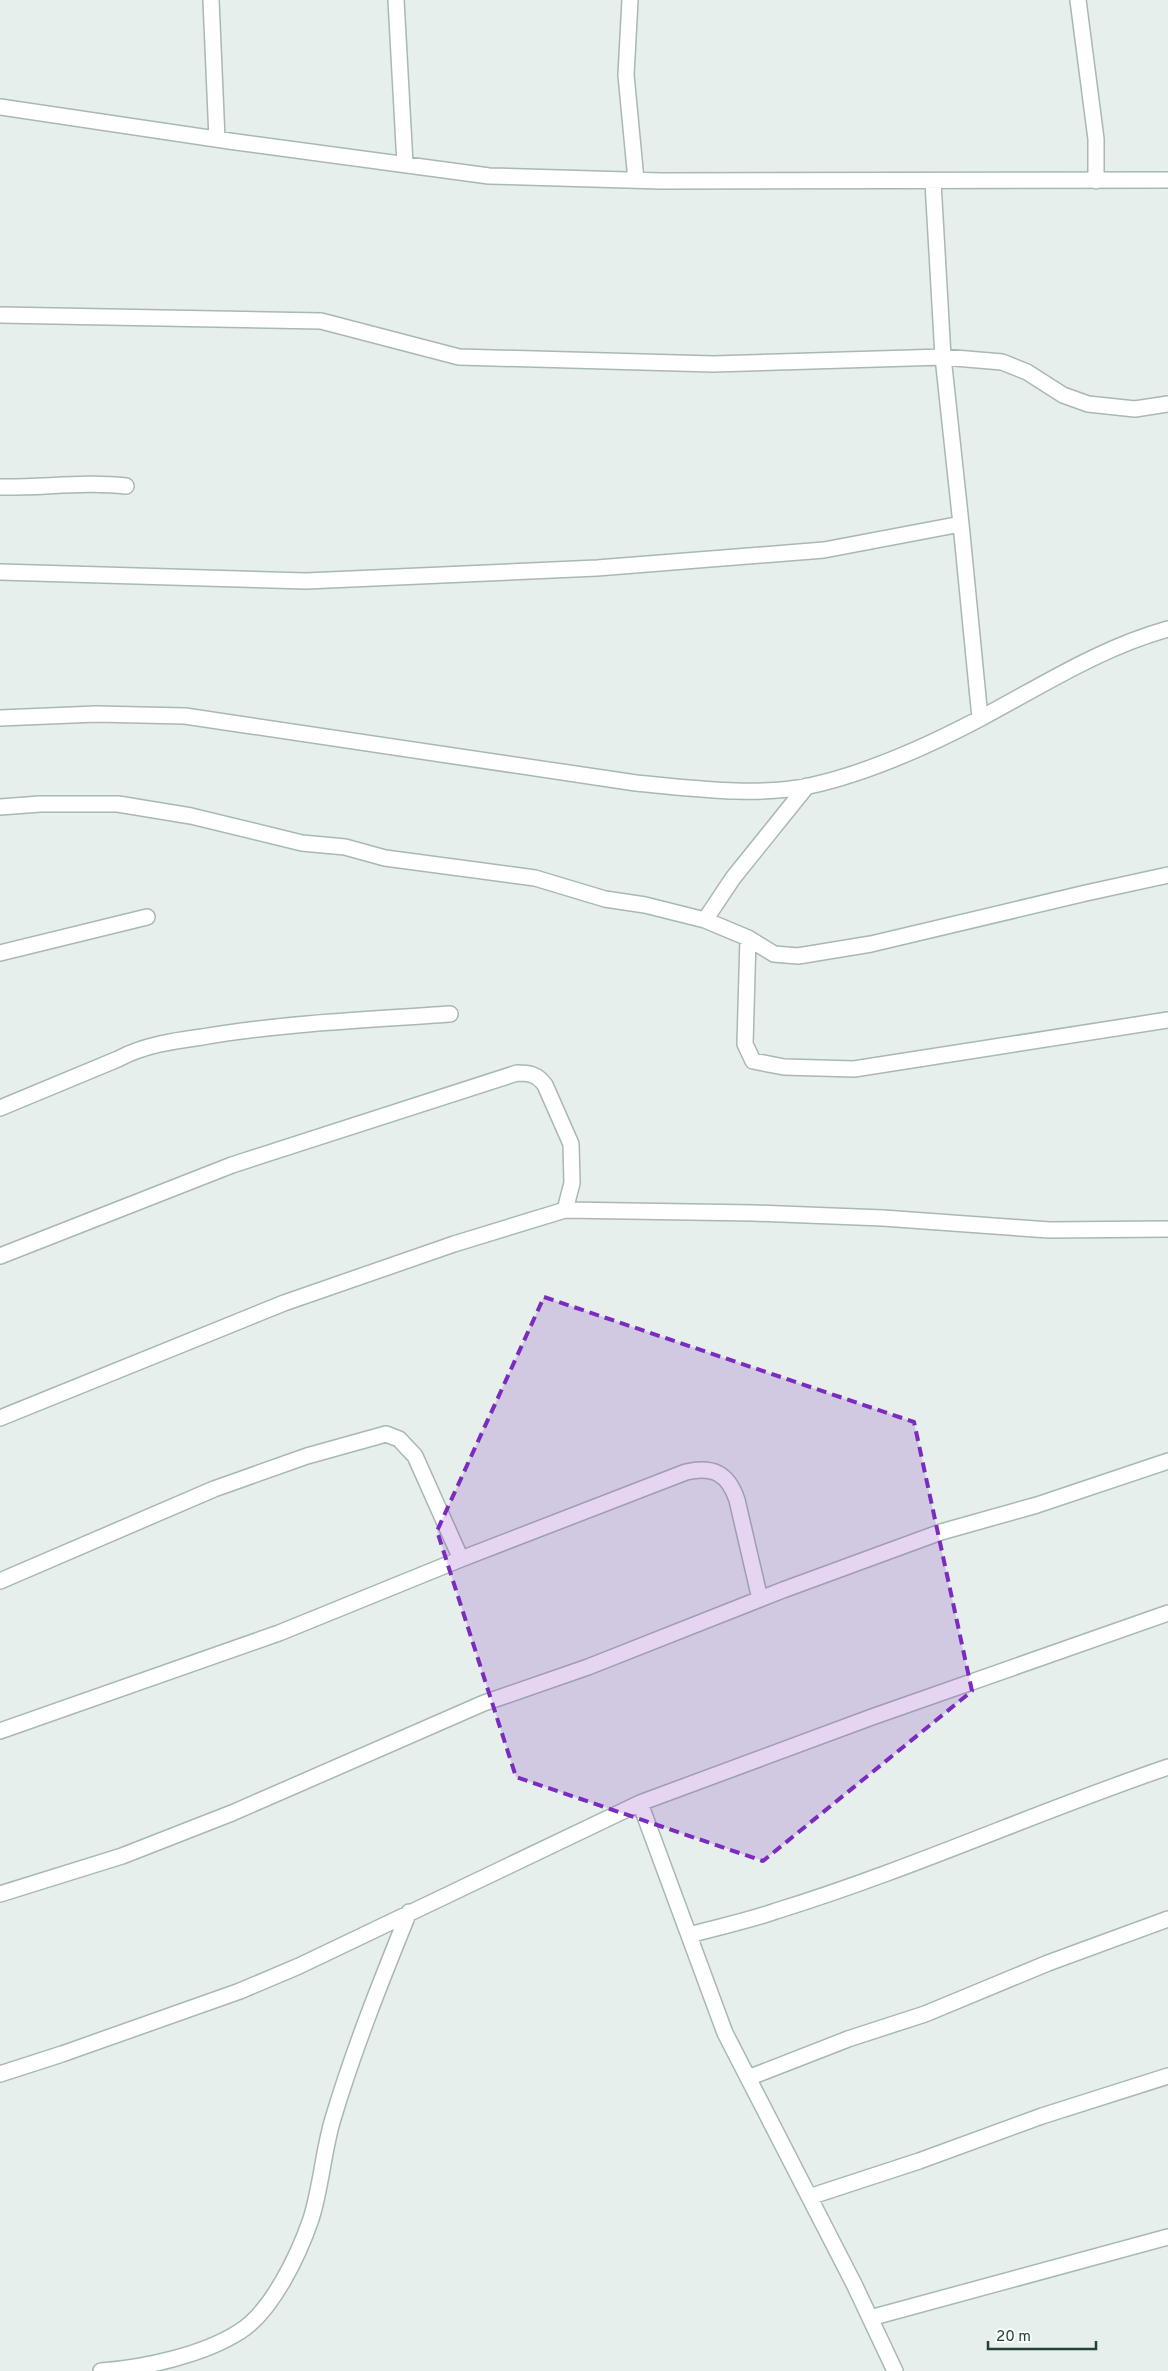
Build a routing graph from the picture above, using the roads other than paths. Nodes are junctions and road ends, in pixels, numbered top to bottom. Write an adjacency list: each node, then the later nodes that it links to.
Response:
1 (212, 0): 6 (street)
2 (396, 0): 7 (street)
3 (630, 0): 8 (street)
4 (1078, 0): 10 (street)
5 (0, 107): 6 (street)
6 (217, 139): 7 (street)
7 (405, 164): 8 (street)
8 (636, 180): 11 (street)
9 (1168, 180): 10 (street)
10 (1096, 181): 11 (street)
11 (933, 182): 13 (street)
12 (0, 315): 13 (street)
13 (943, 357): 14 (street); 17 (street)
14 (1168, 404)
15 (126, 486): 16 (street)
16 (0, 487)
17 (961, 524): 18 (street); 21 (street)
18 (0, 572)
19 (1168, 629): 21 (street)
20 (0, 718): 22 (street)
21 (980, 718): 22 (street)
22 (807, 786): 26 (street)
23 (0, 807): 26 (street)
24 (1168, 876): 27 (street)
25 (147, 917): 28 (street)
26 (705, 920): 27 (street)
27 (748, 938): 30 (street)
28 (0, 953)
29 (450, 1014): 31 (street)
30 (1168, 1020)
31 (0, 1108)
32 (565, 1210): 33 (street); 34 (street); 35 (street)
33 (1168, 1229)
34 (0, 1256)
35 (0, 1418)
36 (1168, 1461): 39 (street)
37 (461, 1558): 38 (street); 39 (street); 41 (street)
38 (0, 1582)
39 (760, 1600): 44 (street)
40 (1168, 1613): 43 (street)
41 (0, 1731)
42 (1168, 1768): 47 (street)
43 (640, 1803): 45 (street); 47 (street)
44 (0, 1894)
45 (409, 1912): 48 (street); 54 (street)
46 (1168, 1919): 50 (street)
47 (688, 1935): 50 (street)
48 (0, 2074)
49 (1168, 2076): 51 (street)
50 (748, 2078): 51 (street)
51 (809, 2197): 53 (street)
52 (1168, 2237): 53 (street)
53 (870, 2318): 55 (street)
54 (101, 2371)
55 (895, 2371)

